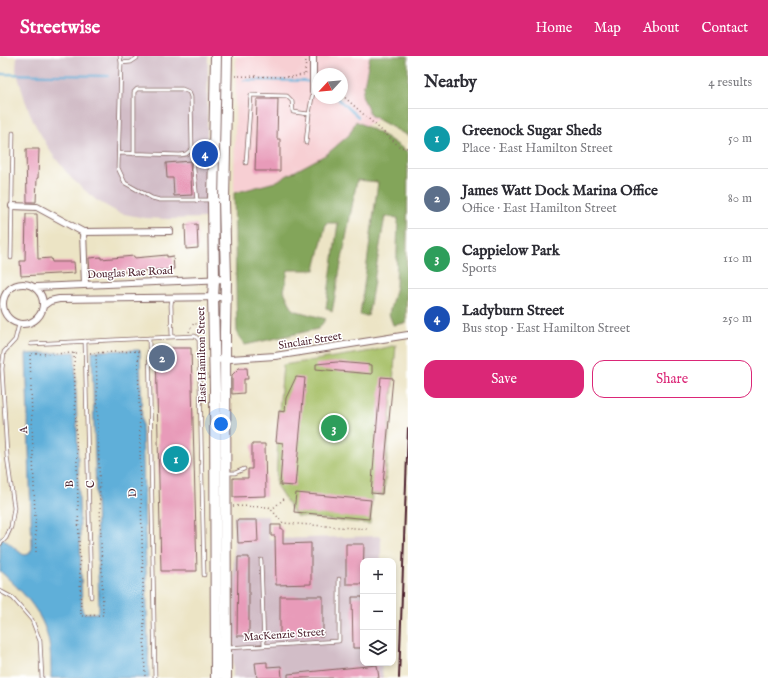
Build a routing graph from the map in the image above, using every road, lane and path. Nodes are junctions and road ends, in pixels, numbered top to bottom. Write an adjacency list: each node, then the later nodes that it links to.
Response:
1 (120, 56): 7 (lane)
2 (137, 56): 7 (lane)
3 (216, 56): 22 (highway, East Hamilton Street)
4 (227, 56): 11 (highway, East Hamilton Street)
5 (306, 56): 9 (path)
6 (313, 56): 8 (street)
7 (121, 63): 19 (lane)
8 (313, 68)
9 (305, 74): 10 (path); 11 (path)
10 (312, 75)
11 (226, 76): 23 (highway, East Hamilton Street)
12 (312, 98): 14 (lane)
13 (348, 100): 17 (path)
14 (309, 114): 16 (lane); 21 (lane)
15 (13, 133): 25 (lane)
16 (306, 143)
17 (408, 148)
18 (192, 149): 20 (lane); 20 (lane); 24 (lane)
19 (119, 154): 20 (lane); 24 (lane)
20 (134, 154)
21 (246, 163)
22 (214, 200): 23 (lane); 24 (lane); 30 (highway, East Hamilton Street)
23 (224, 200): 29 (highway, East Hamilton Street)
24 (197, 201)
25 (12, 206): 27 (street); 28 (lane)
26 (170, 231): 27 (street)
27 (83, 232): 31 (street)
28 (11, 258)
29 (226, 279): 30 (street, Douglas Rae Road); 34 (highway, East Hamilton Street)
30 (214, 280): 31 (street, Douglas Rae Road); 33 (highway, East Hamilton Street)
31 (85, 286): 32 (street, Douglas Rae Road)
32 (36, 287): 36 (street); 37 (street)
33 (213, 297): 34 (street); 35 (street); 48 (highway, East Hamilton Street)
34 (225, 297): 47 (highway, East Hamilton Street)
35 (172, 298): 36 (street); 40 (lane)
36 (43, 306): 37 (street)
37 (19, 324): 56 (lane)
38 (203, 328): 41 (path)
39 (408, 335): 47 (street, Sinclair Street)
40 (172, 337): 41 (lane); 42 (lane)
41 (186, 337): 59 (lane)
42 (149, 338): 43 (lane); 68 (lane)
43 (85, 341): 44 (lane); 62 (lane)
44 (31, 344)
45 (95, 352): 63 (path, C); 67 (path, D)
46 (75, 353): 57 (path, A); 63 (path, B)
47 (225, 359): 48 (street, Sinclair Street); 50 (highway, East Hamilton Street)
48 (215, 360): 54 (highway, East Hamilton Street)
49 (244, 469): 50 (lane)
50 (226, 473): 52 (highway, East Hamilton Street)
51 (285, 498): 53 (path)
52 (225, 506): 53 (path); 54 (highway, East Hamilton Street)
53 (271, 510): 55 (path)
54 (220, 528): 65 (highway, East Hamilton Street)
55 (368, 530)
56 (0, 544)
57 (36, 552)
58 (261, 560): 64 (lane)
59 (204, 575)
60 (339, 579): 64 (lane, MacKenzie Street)
61 (0, 591): 66 (lane)
62 (91, 597)
63 (81, 616)
64 (264, 646): 65 (lane, MacKenzie Street)
65 (220, 648): 69 (highway, East Hamilton Street); 70 (highway, East Hamilton Street)
66 (42, 678)
67 (145, 678)
68 (155, 678)
69 (216, 678)
70 (226, 678)

